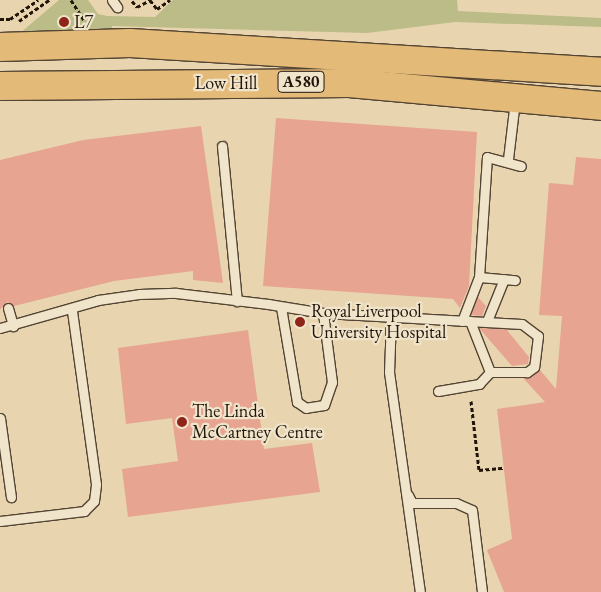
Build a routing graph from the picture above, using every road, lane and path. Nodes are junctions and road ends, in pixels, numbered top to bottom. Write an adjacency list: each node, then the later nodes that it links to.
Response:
1 (38, 0): 6 (path)
2 (49, 0): 7 (path)
3 (132, 0): 4 (path)
4 (150, 0): 5 (path)
5 (170, 0)
6 (0, 19)
7 (6, 37): 8 (highway, Low Hill / A580)
8 (601, 72)
9 (0, 86): 10 (highway, Low Hill / A580)
10 (516, 98): 11 (highway, Low Hill / A580); 13 (lane)
11 (601, 106)
12 (222, 146): 18 (lane)
13 (508, 159): 14 (lane); 15 (lane)
14 (521, 166)
15 (479, 278): 16 (lane); 24 (lane)
16 (504, 279): 17 (lane); 25 (lane)
17 (515, 280)
18 (236, 301): 19 (lane); 21 (lane)
19 (281, 307): 22 (lane); 22 (lane)
20 (8, 308): 26 (lane)
21 (72, 310): 26 (lane); 35 (lane)
22 (323, 313): 23 (lane)
23 (390, 318): 24 (lane); 33 (lane)
24 (466, 321): 25 (lane); 28 (lane)
25 (487, 321): 28 (lane)
26 (13, 326): 27 (lane)
27 (0, 328)
28 (490, 372): 29 (lane)
29 (438, 391)
30 (471, 401): 32 (path)
31 (0, 418): 34 (lane)
32 (504, 468)
33 (405, 490): 36 (lane); 37 (lane)
34 (11, 498)
35 (0, 522)
36 (420, 592)
37 (482, 592)

